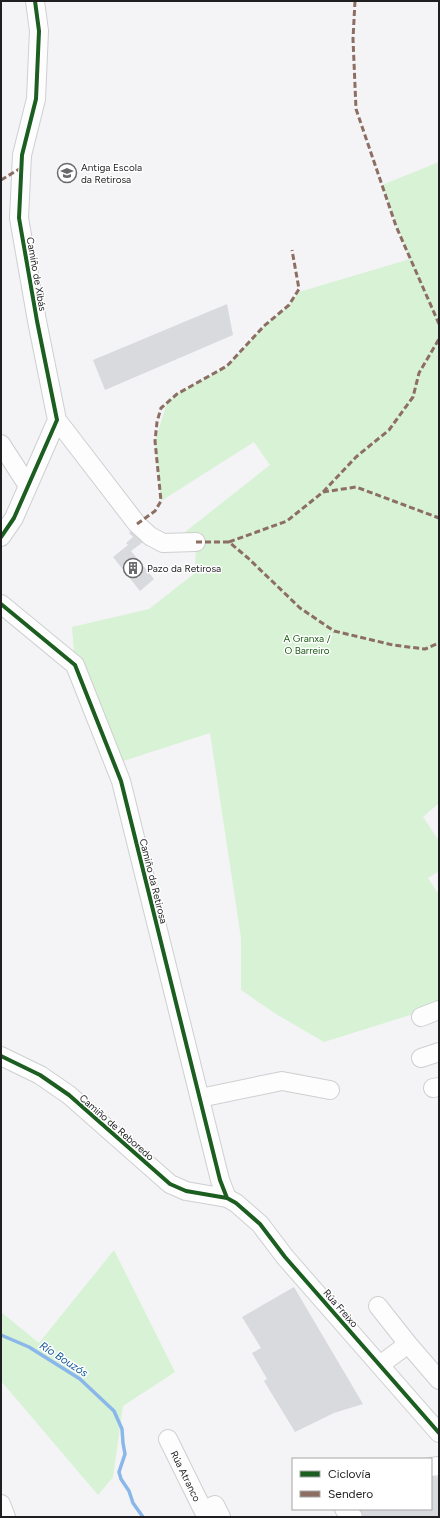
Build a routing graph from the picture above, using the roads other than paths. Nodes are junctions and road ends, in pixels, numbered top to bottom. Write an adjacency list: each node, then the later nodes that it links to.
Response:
1 (35, 1): 2 (street, Camiño de Xibás)
2 (57, 420): 4 (street); 6 (street)
3 (1, 444): 4 (street)
4 (28, 486): 5 (street)
5 (1, 537)
6 (196, 542)
7 (1, 604): 14 (street, Camiño da Retirosa)
8 (439, 1010): 9 (street)
9 (421, 1017)
10 (439, 1052): 12 (street)
11 (1, 1056): 15 (street, Camiño de Reboredo)
12 (421, 1058)
13 (330, 1090): 14 (street)
14 (200, 1098): 15 (street, Camiño da Retirosa)
15 (227, 1198): 18 (street, Rúa Freixo)
16 (378, 1306): 17 (street)
17 (408, 1344): 18 (street); 19 (street)
18 (380, 1365): 20 (street, Rúa Freixo)
19 (439, 1380)
20 (439, 1433)
21 (168, 1439): 25 (street, Rúa Atranco)
22 (1, 1504): 24 (street)
23 (345, 1510): 26 (street)
24 (6, 1517)
25 (221, 1517)
26 (353, 1517)

